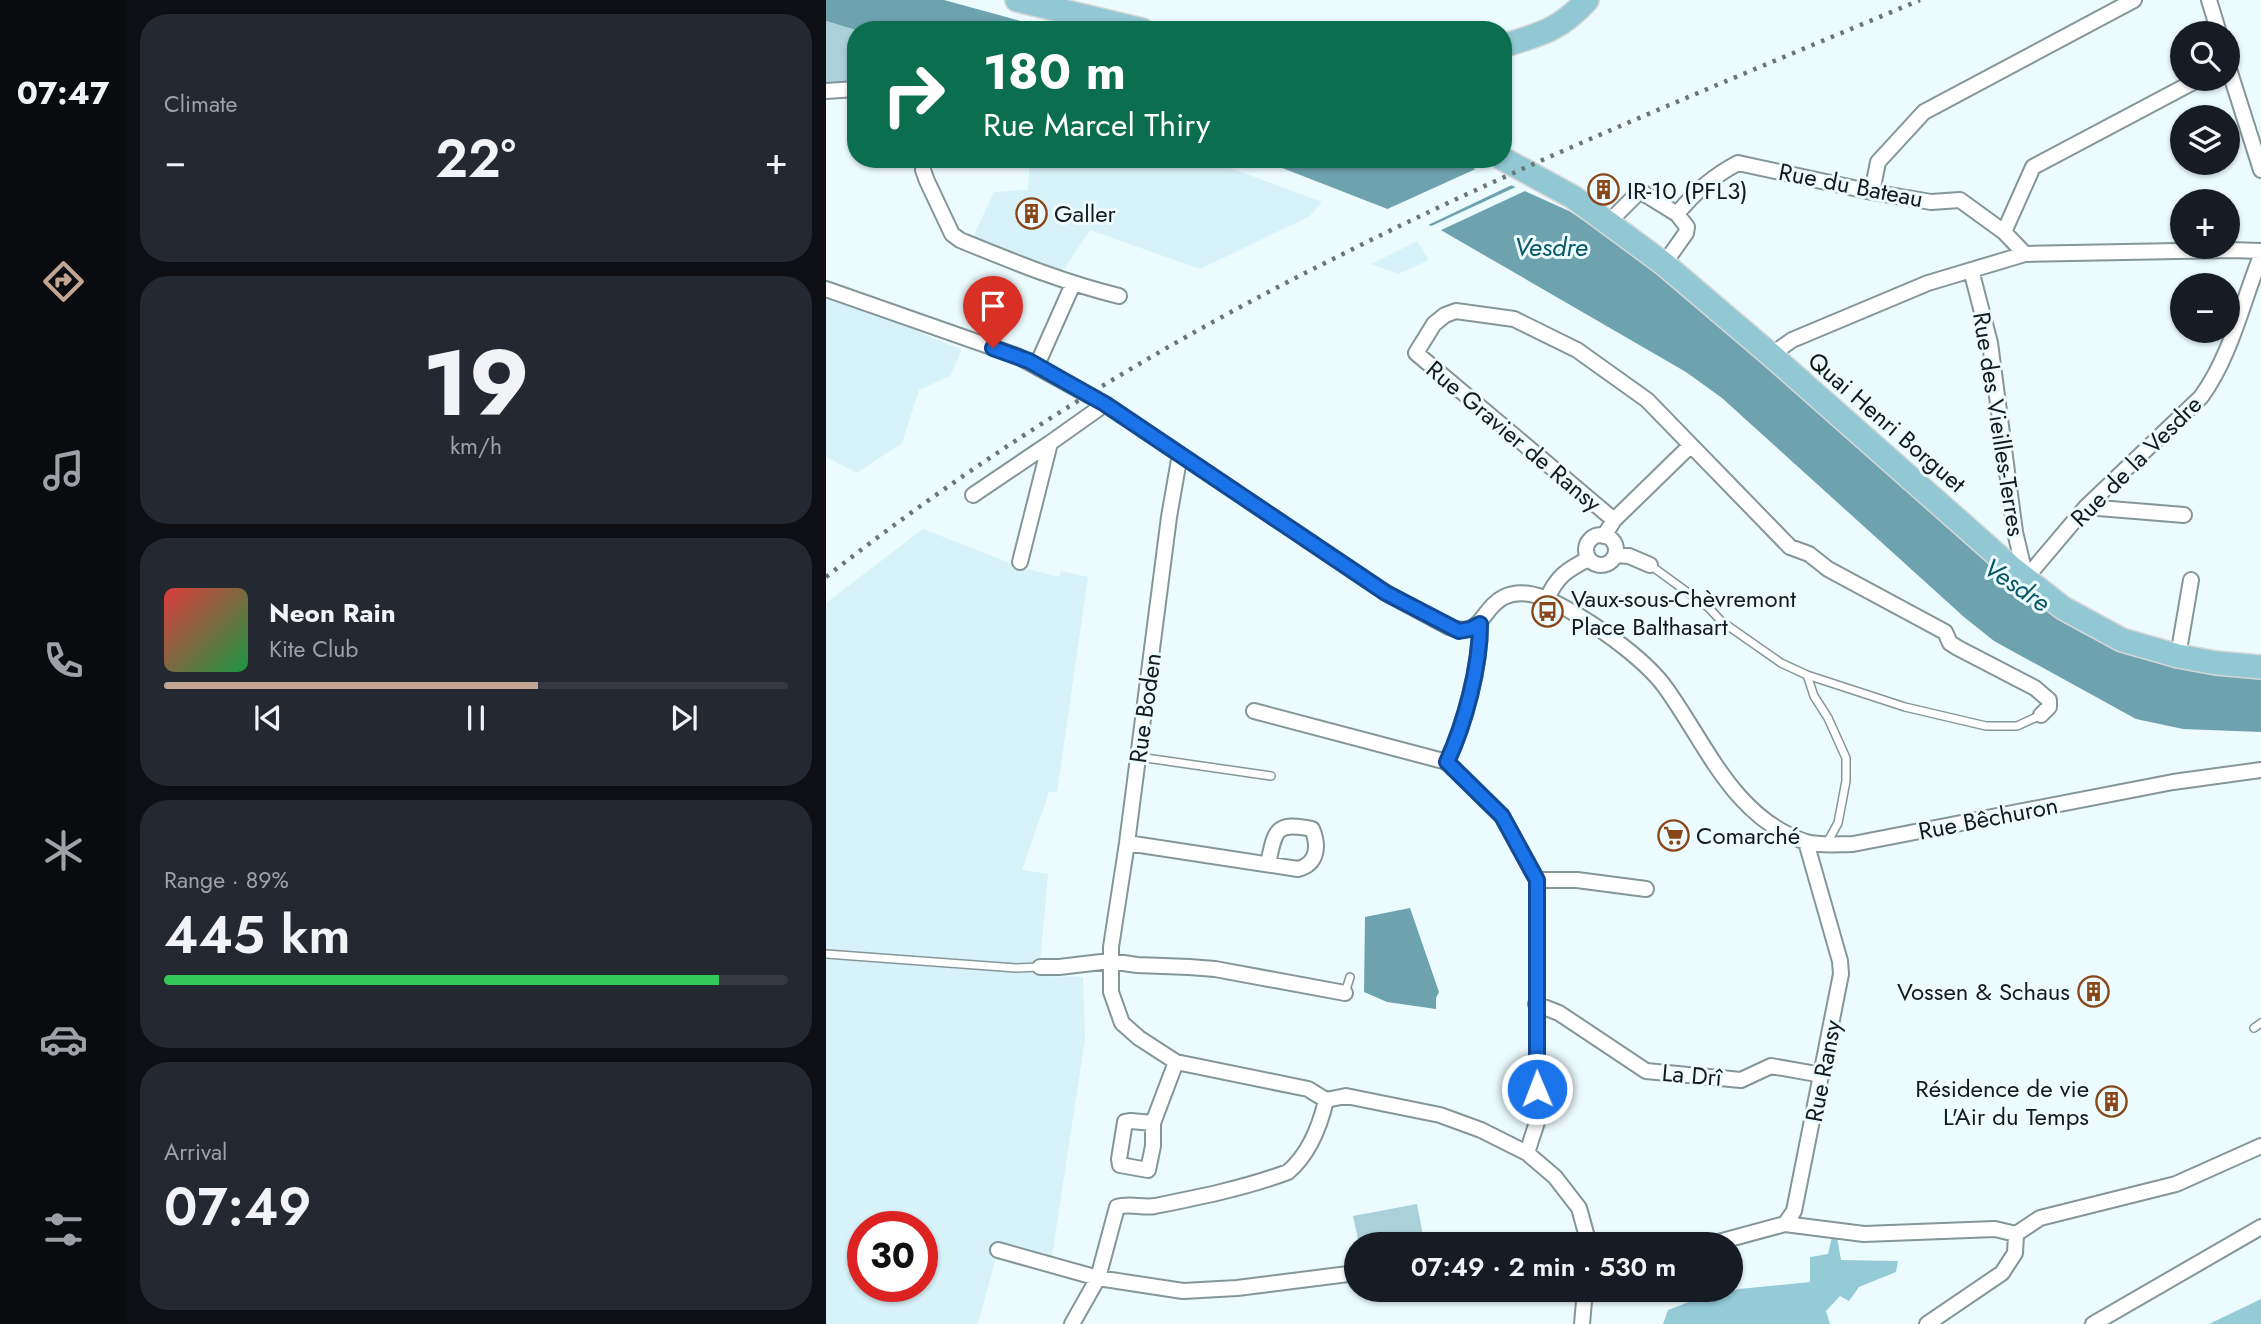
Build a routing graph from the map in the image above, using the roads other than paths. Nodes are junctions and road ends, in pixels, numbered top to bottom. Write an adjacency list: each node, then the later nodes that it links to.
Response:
1 (1017, 0): 5 (main road)
2 (1587, 0): 7 (main road)
3 (2134, 0): 15 (street)
4 (2209, 0): 6 (street)
5 (1104, 21)
6 (2215, 21)
7 (1512, 43)
8 (847, 90): 9 (street)
9 (826, 91)
10 (2176, 91): 18 (street)
11 (2236, 91): 14 (street)
12 (1512, 164): 17 (main road, Quai Henri Borguet)
13 (923, 168): 23 (street)
14 (2261, 170)
15 (1872, 192): 16 (street, Rue du Bateau); 18 (street, Rue du Bateau)
16 (1677, 214): 17 (street); 21 (street)
17 (1608, 223): 21 (main road, Quai Henri Borguet)
18 (2004, 232): 19 (street)
19 (2025, 254): 20 (street); 22 (street)
20 (2261, 254): 33 (street, Rue de la Vesdre)
21 (1664, 264): 26 (main road, Quai Henri Borguet)
22 (1971, 270): 26 (street); 41 (street, Rue des Vieilles-Terres)
23 (1073, 284): 25 (street); 27 (street)
24 (826, 289): 27 (street)
25 (1119, 296)
26 (1771, 355): 41 (main road, Quai Henri Borguet)
27 (1037, 365): 28 (street)
28 (1105, 404): 29 (street); 31 (street)
29 (1049, 443): 32 (street); 39 (street)
30 (1690, 446): 35 (street, Rue Gravier de Ransy); 35 (street, Rue Gravier de Ransy); 49 (street, Rue Gravier de Ransy)
31 (1180, 454): 44 (street); 50 (street, Rue Boden)
32 (973, 495)
33 (2086, 507): 34 (street); 41 (street, Rue de la Vesdre)
34 (2184, 515)
35 (1614, 520): 36 (street, Rue Gravier de Ransy)
36 (1604, 536): 37 (street); 38 (street)
37 (1615, 555): 38 (street); 40 (street)
38 (1588, 559): 43 (street)
39 (1020, 562)
40 (1650, 565): 47 (lane)
41 (2026, 578): 45 (main road, Quai Henri Borguet)
42 (2190, 580): 45 (street)
43 (1547, 599): 44 (street); 54 (street, Rue Bêchuron)
44 (1480, 624): 51 (street)
45 (2178, 656): 46 (main road, Quai Henri Borguet)
46 (2261, 667)
47 (1807, 675): 49 (lane); 56 (lane)
48 (1254, 711): 51 (street)
49 (2041, 715)
50 (1138, 757): 53 (lane); 55 (street, Rue Boden)
51 (1447, 762): 58 (street)
52 (2261, 770): 56 (street, Rue Bêchuron)
53 (1271, 776)
54 (1807, 842): 56 (street, Rue Bêchuron); 67 (street, Rue Ransy)
55 (1127, 843): 57 (street); 61 (street, Rue Boden)
56 (1826, 845)
57 (1268, 864)
58 (1537, 880): 59 (street); 65 (street)
59 (1646, 889)
60 (826, 954): 62 (lane)
61 (1110, 961): 62 (street); 64 (street); 66 (street, Rue Boden)
62 (1040, 967)
63 (1350, 977): 64 (lane)
64 (1345, 993)
65 (1536, 1004): 67 (street, La Drî); 71 (street)
66 (1176, 1062): 68 (street); 69 (street)
67 (1822, 1075): 72 (street, Rue Ransy)
68 (1326, 1100): 71 (street); 79 (street)
69 (1153, 1123)
70 (2261, 1146): 75 (street)
71 (1527, 1153): 74 (street)
72 (1785, 1224): 75 (street); 76 (street)
73 (2261, 1227): 84 (street)
74 (1586, 1232)
75 (2016, 1234): 83 (street)
76 (1743, 1236)
77 (998, 1251): 79 (street)
78 (1344, 1275): 79 (street)
79 (1098, 1278): 81 (street)
80 (1585, 1302): 82 (street)
81 (1072, 1324)
82 (1582, 1324)
83 (1927, 1324)
84 (2093, 1324)

